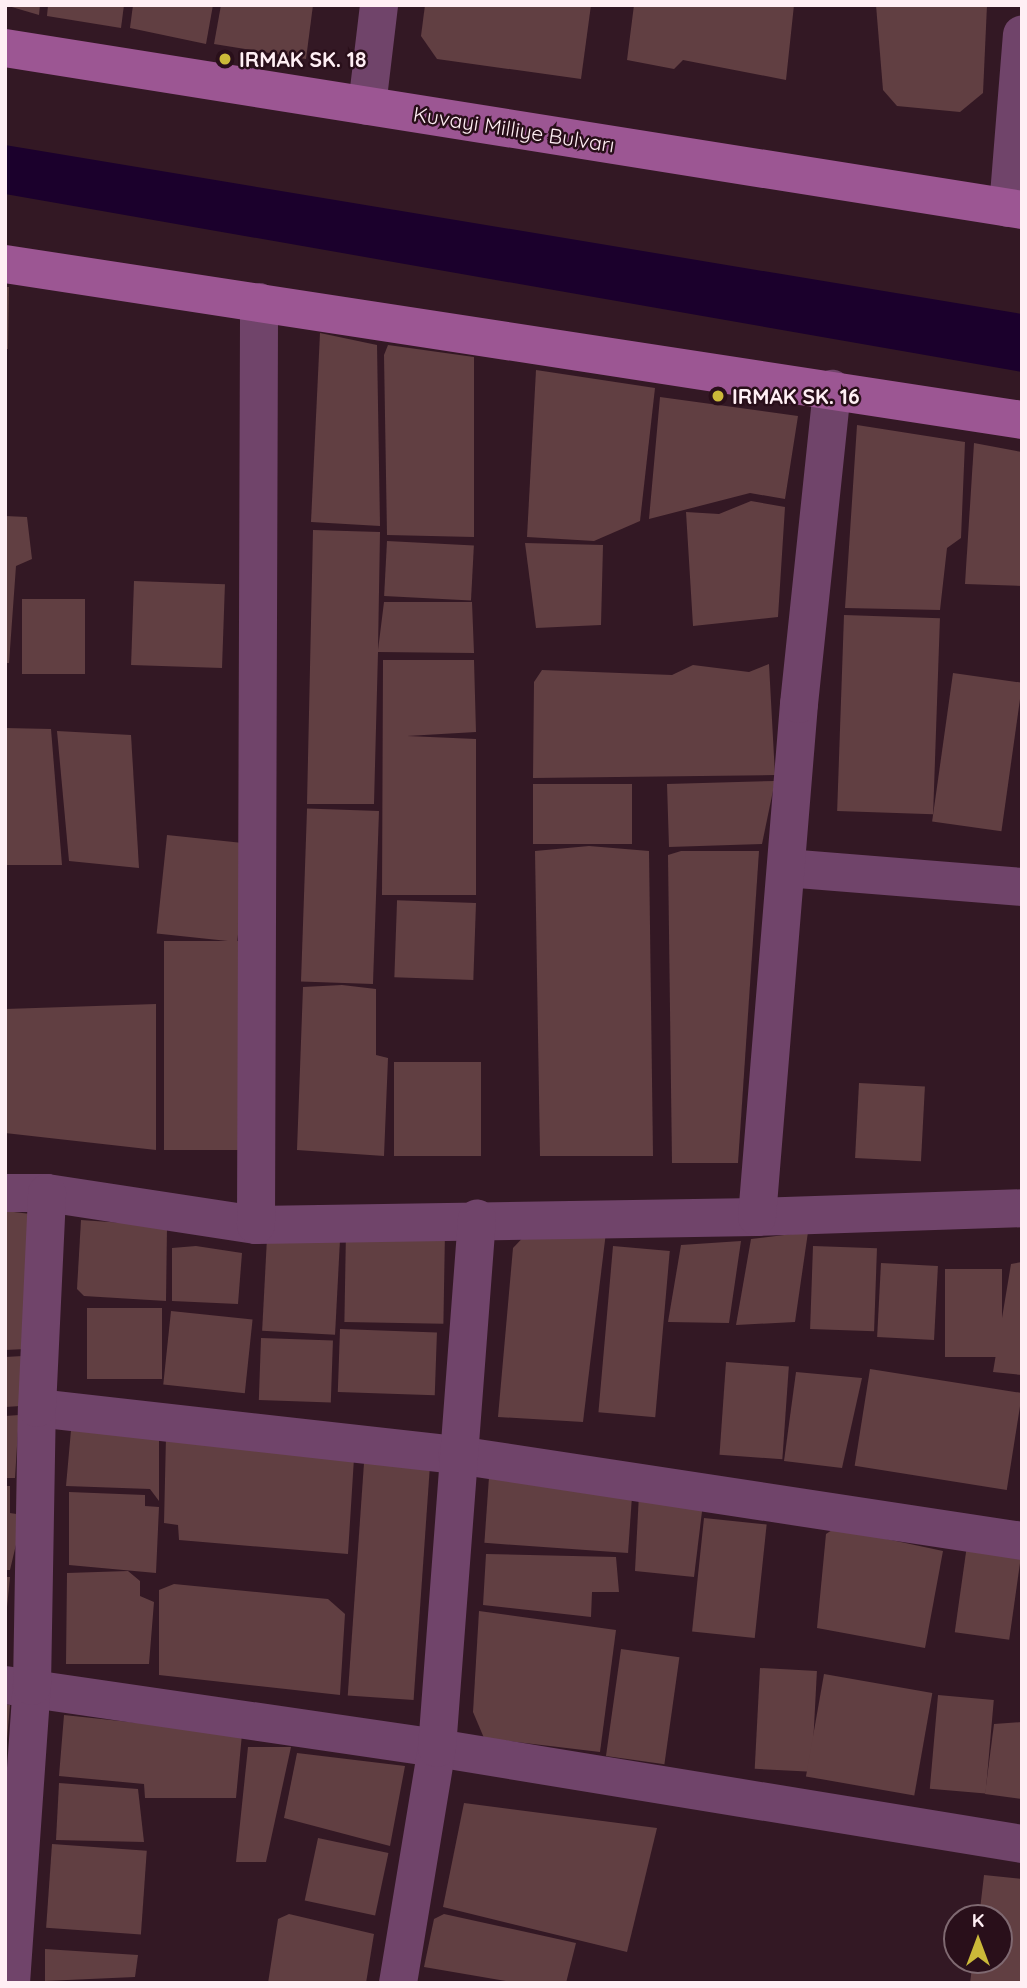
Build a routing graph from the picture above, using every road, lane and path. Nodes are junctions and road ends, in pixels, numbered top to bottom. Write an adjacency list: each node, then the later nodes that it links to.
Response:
1 (379, 5): 4 (street)
2 (1022, 36): 5 (street)
3 (5, 48): 4 (main road, Kuvayi Milliye Bulvarı)
4 (367, 106): 5 (main road, Kuvayi Milliye Bulvarı)
5 (1015, 209)
6 (5, 264): 7 (main road)
7 (259, 302): 8 (main road); 17 (street)
8 (832, 389): 9 (main road); 10 (street)
9 (1022, 420)
10 (786, 869): 11 (street); 15 (street)
11 (1022, 887)
12 (5, 1193): 13 (street)
13 (47, 1193): 17 (street); 18 (street)
14 (1022, 1208): 15 (street)
15 (757, 1217): 16 (street)
16 (477, 1219): 17 (street); 19 (street)
17 (256, 1225)
18 (37, 1408): 19 (street); 21 (street)
19 (457, 1455): 20 (street); 22 (street)
20 (1022, 1541)
21 (19, 1686): 22 (street); 24 (street)
22 (437, 1748): 23 (street); 25 (street)
23 (1022, 1844)
24 (11, 1983)
25 (398, 1983)

